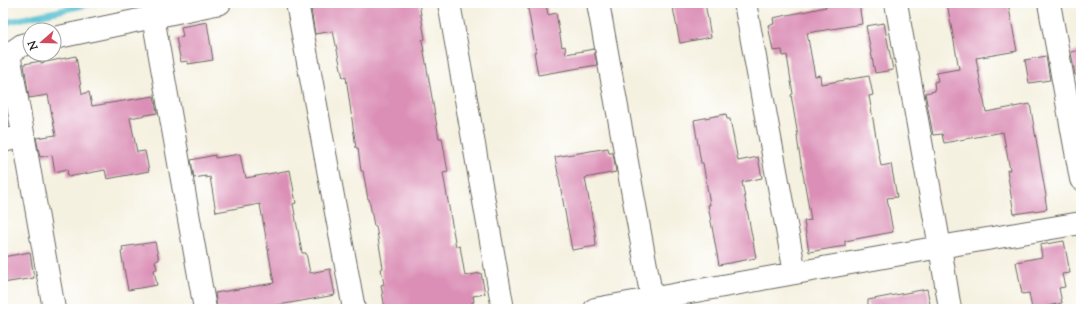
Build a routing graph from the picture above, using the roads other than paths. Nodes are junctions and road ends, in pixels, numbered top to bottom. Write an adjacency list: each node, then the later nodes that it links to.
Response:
1 (220, 3): 8 (street)
2 (297, 3): 20 (street)
3 (449, 3): 21 (street)
4 (598, 3): 17 (street)
5 (745, 3): 16 (street)
6 (896, 3): 15 (street)
7 (1049, 3): 13 (street)
8 (153, 17): 9 (street); 19 (street)
9 (62, 36)
10 (22, 45): 11 (street)
11 (24, 136): 12 (street); 18 (street)
12 (3, 141)
13 (1081, 179)
14 (1081, 223): 15 (street)
15 (940, 246): 16 (street); 23 (street)
16 (795, 273): 17 (street)
17 (652, 299): 22 (street)
18 (54, 309)
19 (206, 309)
20 (354, 309)
21 (503, 309)
22 (595, 309)
23 (950, 309)

